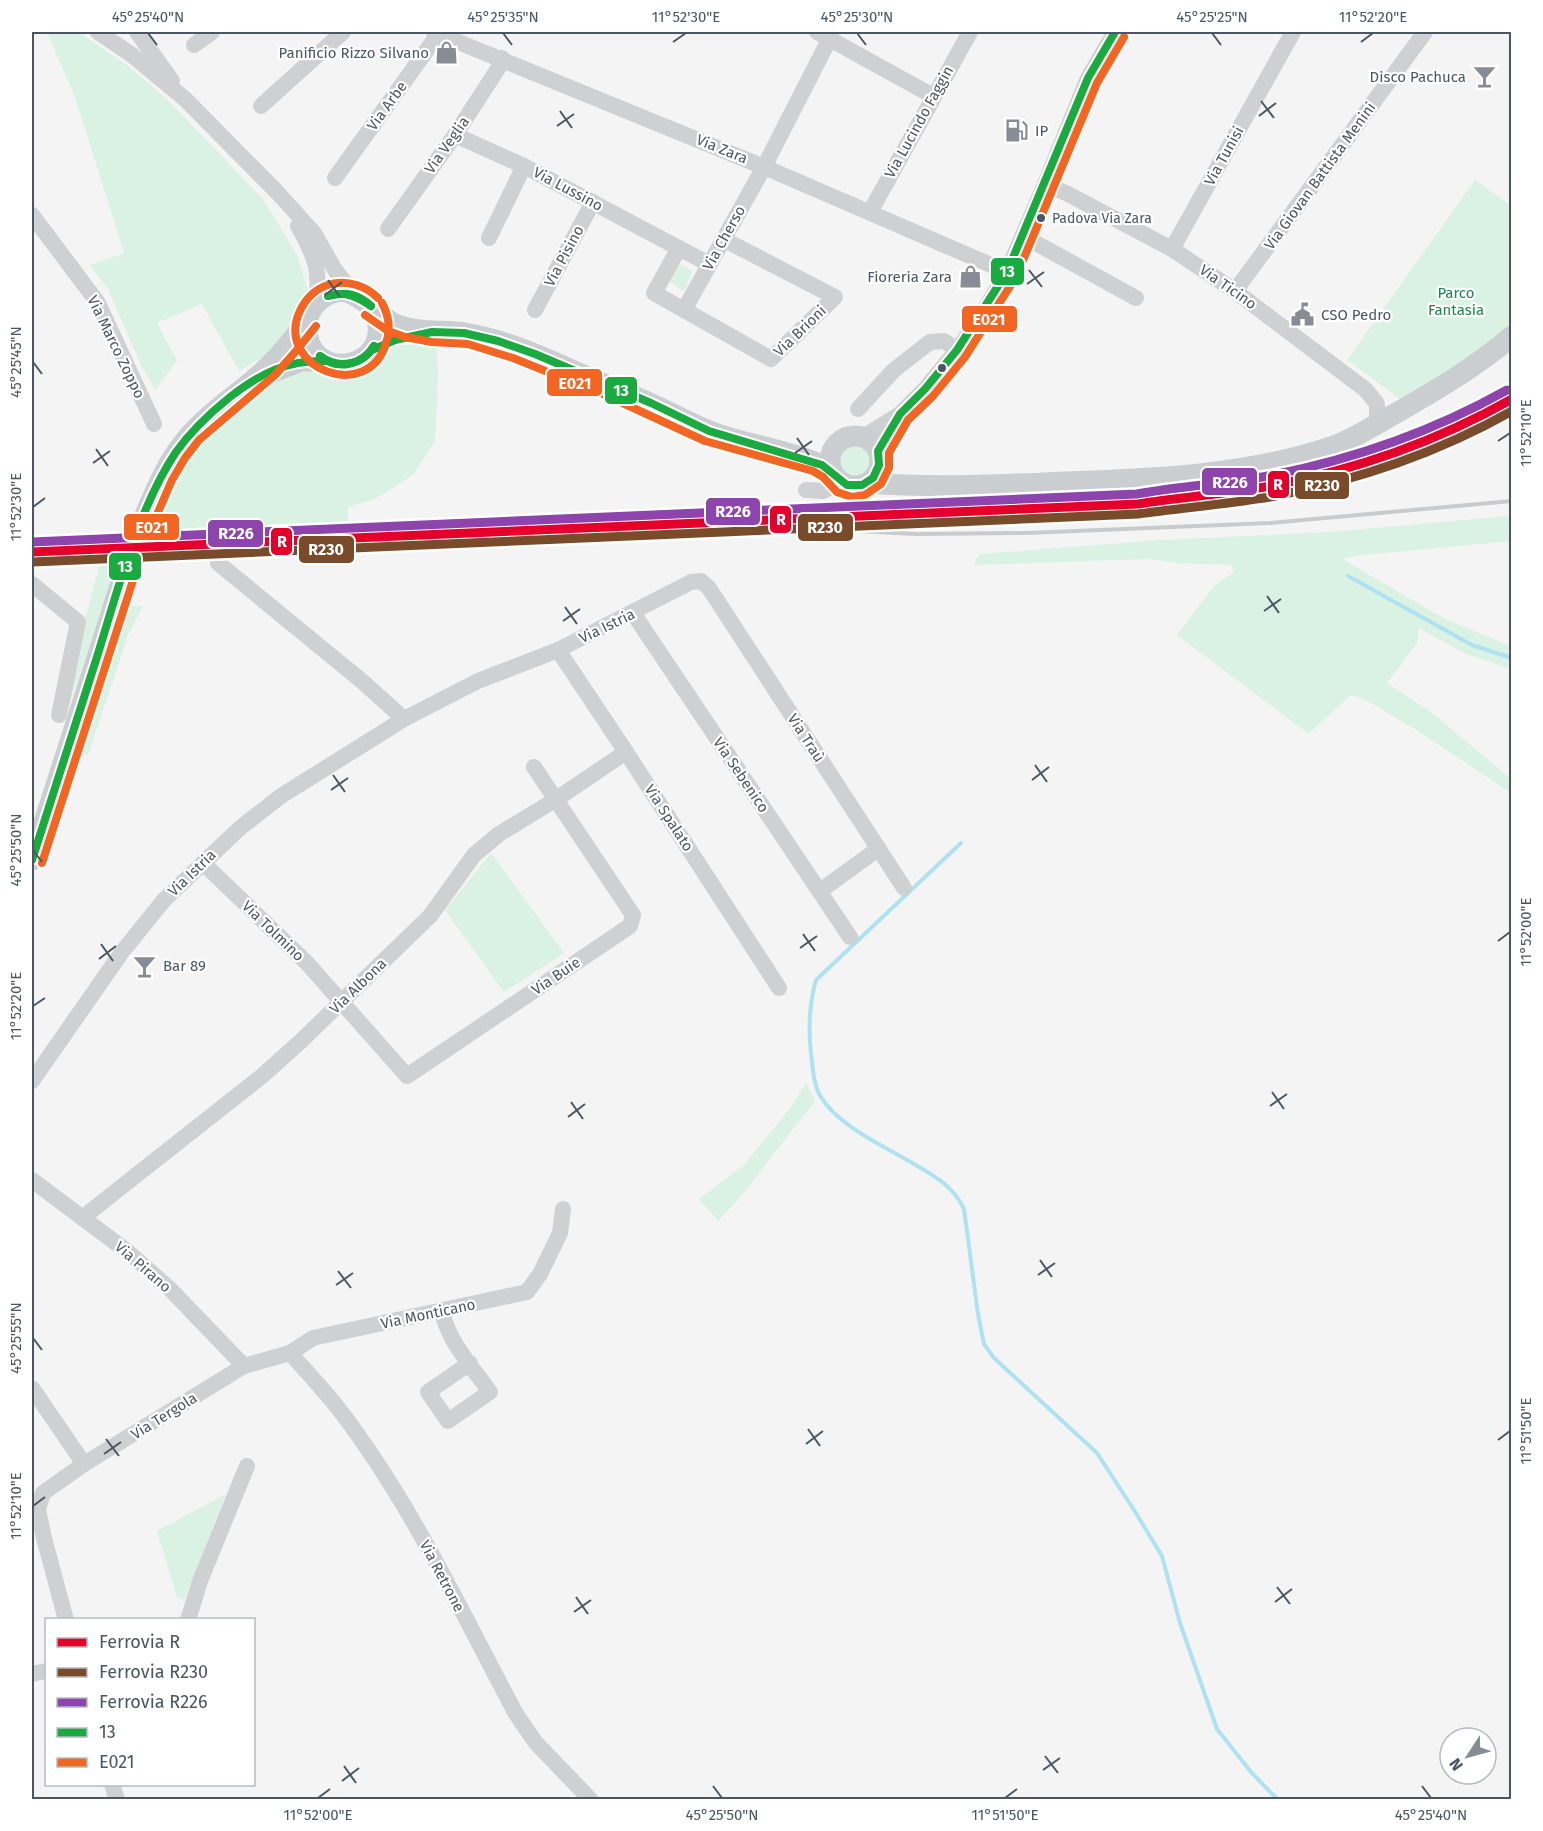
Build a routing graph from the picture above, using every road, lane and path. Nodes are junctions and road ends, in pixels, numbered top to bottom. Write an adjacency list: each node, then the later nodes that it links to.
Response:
1 (98, 32): 14 (street)
2 (137, 32): 14 (street)
3 (212, 32): 11 (street)
4 (343, 32): 15 (street)
5 (436, 32): 12 (street, Via Zara); 19 (street, Via Arbe)
6 (970, 32): 13 (street, Via Lucindo Faggin)
7 (1114, 32): 20 (street)
8 (1293, 32): 30 (street, Via Tunisi)
9 (1425, 32): 33 (street, Via Giovan Battista Menini)
10 (823, 35): 13 (street); 18 (street, Via Cherso)
11 (194, 45)
12 (502, 58): 16 (street, Via Veglia); 18 (street, Via Zara)
13 (933, 96): 23 (street, Via Lucindo Faggin)
14 (185, 99): 21 (street)
15 (261, 106)
16 (454, 135): 17 (street, Via Lussino); 25 (street, Via Veglia)
17 (524, 166): 22 (street, Via Lussino); 27 (street)
18 (764, 167): 23 (street, Via Zara); 28 (street, Via Cherso)
19 (335, 178)
20 (1045, 184): 26 (street); 30 (street, Via Ticino)
21 (278, 192): 34 (street); 39 (street)
22 (592, 202): 29 (street, Via Lussino); 37 (street, Via Pisino)
23 (870, 212): 32 (street, Via Zara)
24 (32, 215): 47 (street, Via Marco Zoppo)
25 (388, 229)
26 (1023, 236): 32 (street); 35 (street)
27 (489, 238)
28 (723, 239): 31 (street, Via Cherso); 38 (street, Via Brioni)
29 (679, 248): 31 (street, Via Lussino); 38 (street)
30 (1172, 249): 33 (street, Via Ticino)
31 (709, 264): 38 (street, Via Cherso)
32 (1007, 272): 43 (street)
33 (1235, 291): 48 (street, Via Ticino)
34 (354, 294): 36 (main road); 39 (main road)
35 (1136, 298)
36 (372, 307): 40 (main road); 42 (main road)
37 (535, 310)
38 (684, 310)
39 (310, 314): 44 (main road); 45 (main road)
40 (432, 332): 42 (main road); 51 (main road)
41 (1512, 336): 48 (main road)
42 (372, 350): 44 (main road)
43 (957, 350): 46 (street); 50 (street)
44 (326, 361): 45 (main road)
45 (251, 382): 67 (main road)
46 (858, 409)
47 (154, 424)
48 (1377, 424): 54 (main road)
49 (834, 446): 50 (main road); 51 (main road); 52 (main road)
50 (874, 449): 53 (main road); 54 (main road)
51 (790, 454): 52 (main road)
52 (836, 476): 53 (main road); 55 (street)
53 (867, 483): 54 (main road)
54 (917, 484)
55 (806, 490)
56 (218, 563): 62 (street)
57 (32, 584): 61 (street)
58 (709, 588): 59 (street, Via Istria); 66 (street, Via Traù)
59 (633, 613): 60 (street, Via Istria); 70 (street, Via Sebenico)
60 (558, 650): 62 (street, Via Istria); 63 (street, Via Spalato)
61 (59, 715)
62 (404, 719): 68 (street, Via Istria)
63 (626, 752): 65 (street, Via Albona); 72 (street, Via Spalato)
64 (534, 768): 65 (street, Via Buie)
65 (555, 800): 73 (street, Via Albona); 73 (street, Via Buie)
66 (878, 849): 69 (street, Via Traù); 70 (street)
67 (32, 860)
68 (202, 863): 73 (street, Via Tolmino); 74 (street, Via Istria)
69 (904, 888)
70 (820, 891): 71 (street, Via Sebenico)
71 (850, 937)
72 (779, 988)
73 (341, 1002): 77 (street, Via Albona)
74 (32, 1081)
75 (32, 1180): 77 (street, Via Pirano)
76 (563, 1209): 78 (street, Via Monticano)
77 (82, 1218): 81 (street, Via Pirano)
78 (441, 1311): 79 (street, Via Monticano); 80 (street)
79 (290, 1353): 81 (street, Via Monticano); 87 (street, Via Retrone)
80 (470, 1363)
81 (243, 1366): 83 (street, Via Tergola)
82 (32, 1388): 83 (street)
83 (84, 1464): 85 (street, Via Tergola)
84 (248, 1466): 86 (street)
85 (65, 1618)
86 (189, 1618)
87 (591, 1800)

